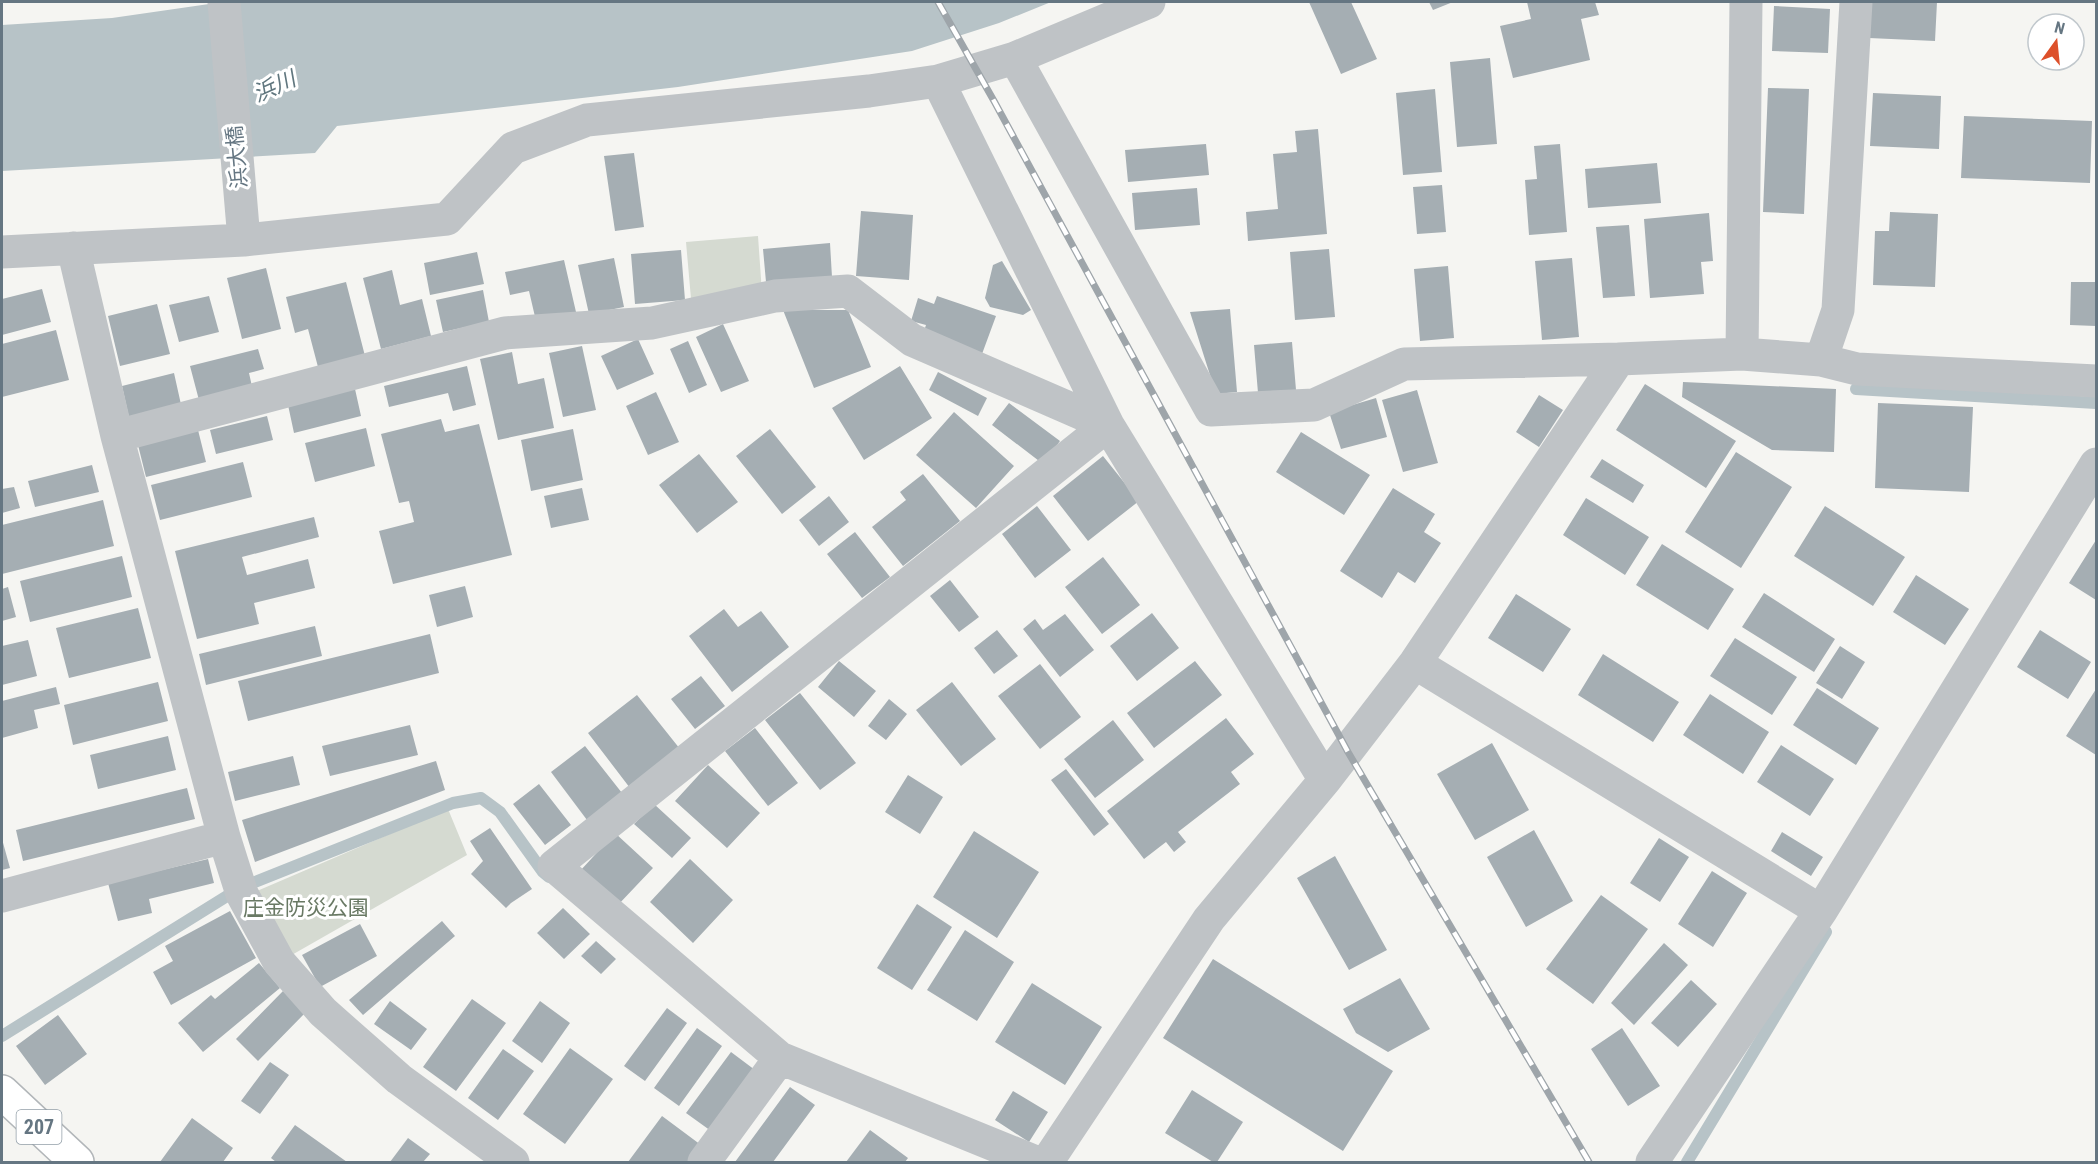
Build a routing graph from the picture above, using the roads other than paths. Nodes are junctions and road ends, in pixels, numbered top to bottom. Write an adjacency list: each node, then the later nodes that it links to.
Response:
1 (224, 2): 7 (street, 浜大橋)
2 (1149, 2): 5 (street)
3 (1746, 2): 10 (street)
4 (1856, 2): 12 (street)
5 (1015, 58): 6 (street); 11 (street)
6 (938, 81): 7 (street); 14 (street)
7 (244, 240): 8 (street)
8 (73, 248): 9 (street); 15 (street)
9 (2, 252)
10 (1742, 354): 11 (street); 12 (street)
11 (1619, 359): 17 (street)
12 (1821, 360): 13 (street)
13 (2097, 381)
14 (1108, 426): 15 (street); 18 (street); 22 (street)
15 (117, 436): 19 (street)
16 (2097, 464): 21 (street)
17 (1415, 663): 18 (street); 21 (street)
18 (1325, 780): 28 (street)
19 (224, 837): 20 (street); 25 (street)
20 (2, 896)
21 (1821, 911): 29 (street)
22 (773, 1067): 26 (street); 27 (street)
23 (2, 1092): 24 (highway, 207)
24 (76, 1162)
25 (513, 1162)
26 (704, 1162)
27 (1036, 1162)
28 (1047, 1162)
29 (1652, 1162)

